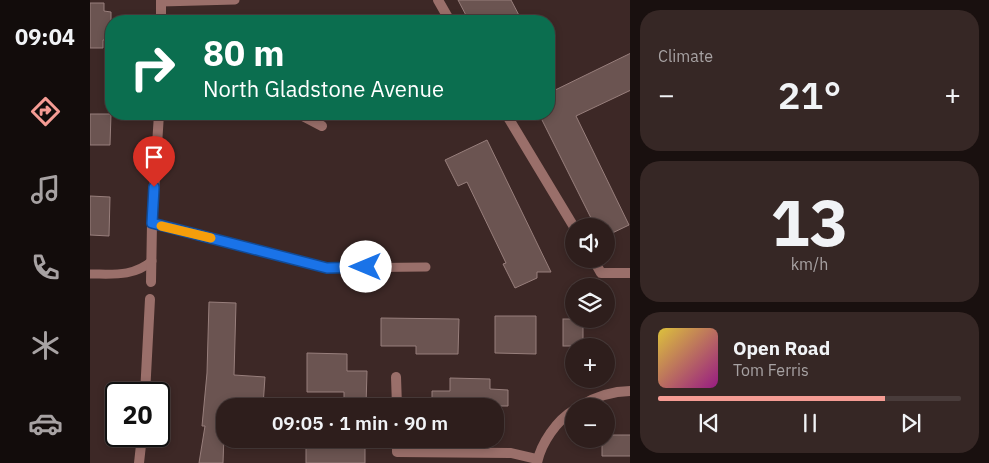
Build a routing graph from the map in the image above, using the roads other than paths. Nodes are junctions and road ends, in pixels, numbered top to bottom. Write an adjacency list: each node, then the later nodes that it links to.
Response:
1 (235, 0): 3 (lane)
2 (438, 0): 5 (street)
3 (161, 1): 4 (street)
4 (161, 15)
5 (447, 15)
6 (159, 120): 11 (street)
7 (310, 120): 9 (street)
8 (510, 120): 10 (street)
9 (322, 126)
10 (569, 218)
11 (152, 223): 12 (street); 13 (lane)
12 (152, 261): 16 (lane); 17 (street)
13 (426, 267)
14 (598, 268): 15 (street)
15 (630, 273)
16 (90, 274)
17 (151, 282)
18 (150, 299): 20 (street)
19 (396, 377): 22 (street)
20 (146, 382)
21 (630, 391): 23 (street)
22 (396, 398)
23 (598, 398)
24 (565, 415): 27 (street)
25 (141, 447): 28 (street)
26 (397, 448): 27 (street)
27 (537, 461)
28 (139, 463)

